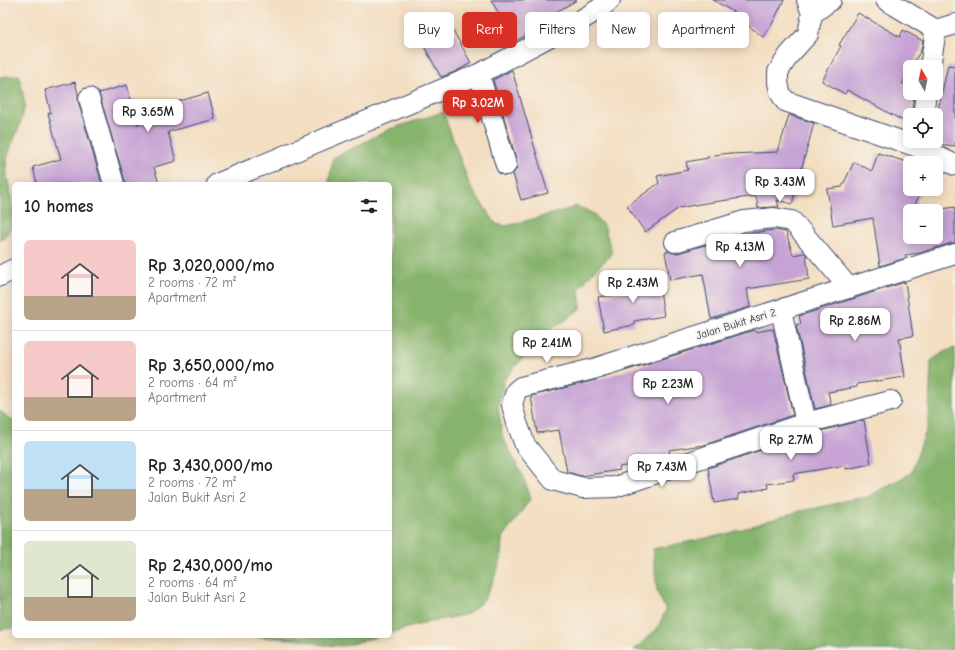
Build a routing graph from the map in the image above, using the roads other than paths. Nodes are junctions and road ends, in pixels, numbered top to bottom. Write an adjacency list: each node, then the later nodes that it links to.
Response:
1 (610, 0): 8 (street)
2 (831, 0): 4 (street)
3 (886, 0): 6 (street)
4 (810, 7): 10 (street)
5 (955, 24): 6 (street)
6 (936, 30): 7 (street)
7 (931, 60)
8 (479, 74): 12 (street); 15 (street)
9 (89, 98): 14 (street)
10 (903, 139)
11 (926, 148): 13 (street)
12 (506, 165)
13 (955, 165)
14 (113, 182)
15 (222, 182)
16 (675, 242): 20 (street)
17 (955, 254): 20 (street, Jalan Bukit Asri 2)
18 (12, 270): 19 (street)
19 (0, 276)
20 (849, 288): 21 (street, Jalan Bukit Asri 2)
21 (781, 310): 23 (street); 23 (street, Jalan Bukit Asri 2)
22 (891, 401): 23 (street)
23 (806, 423)

